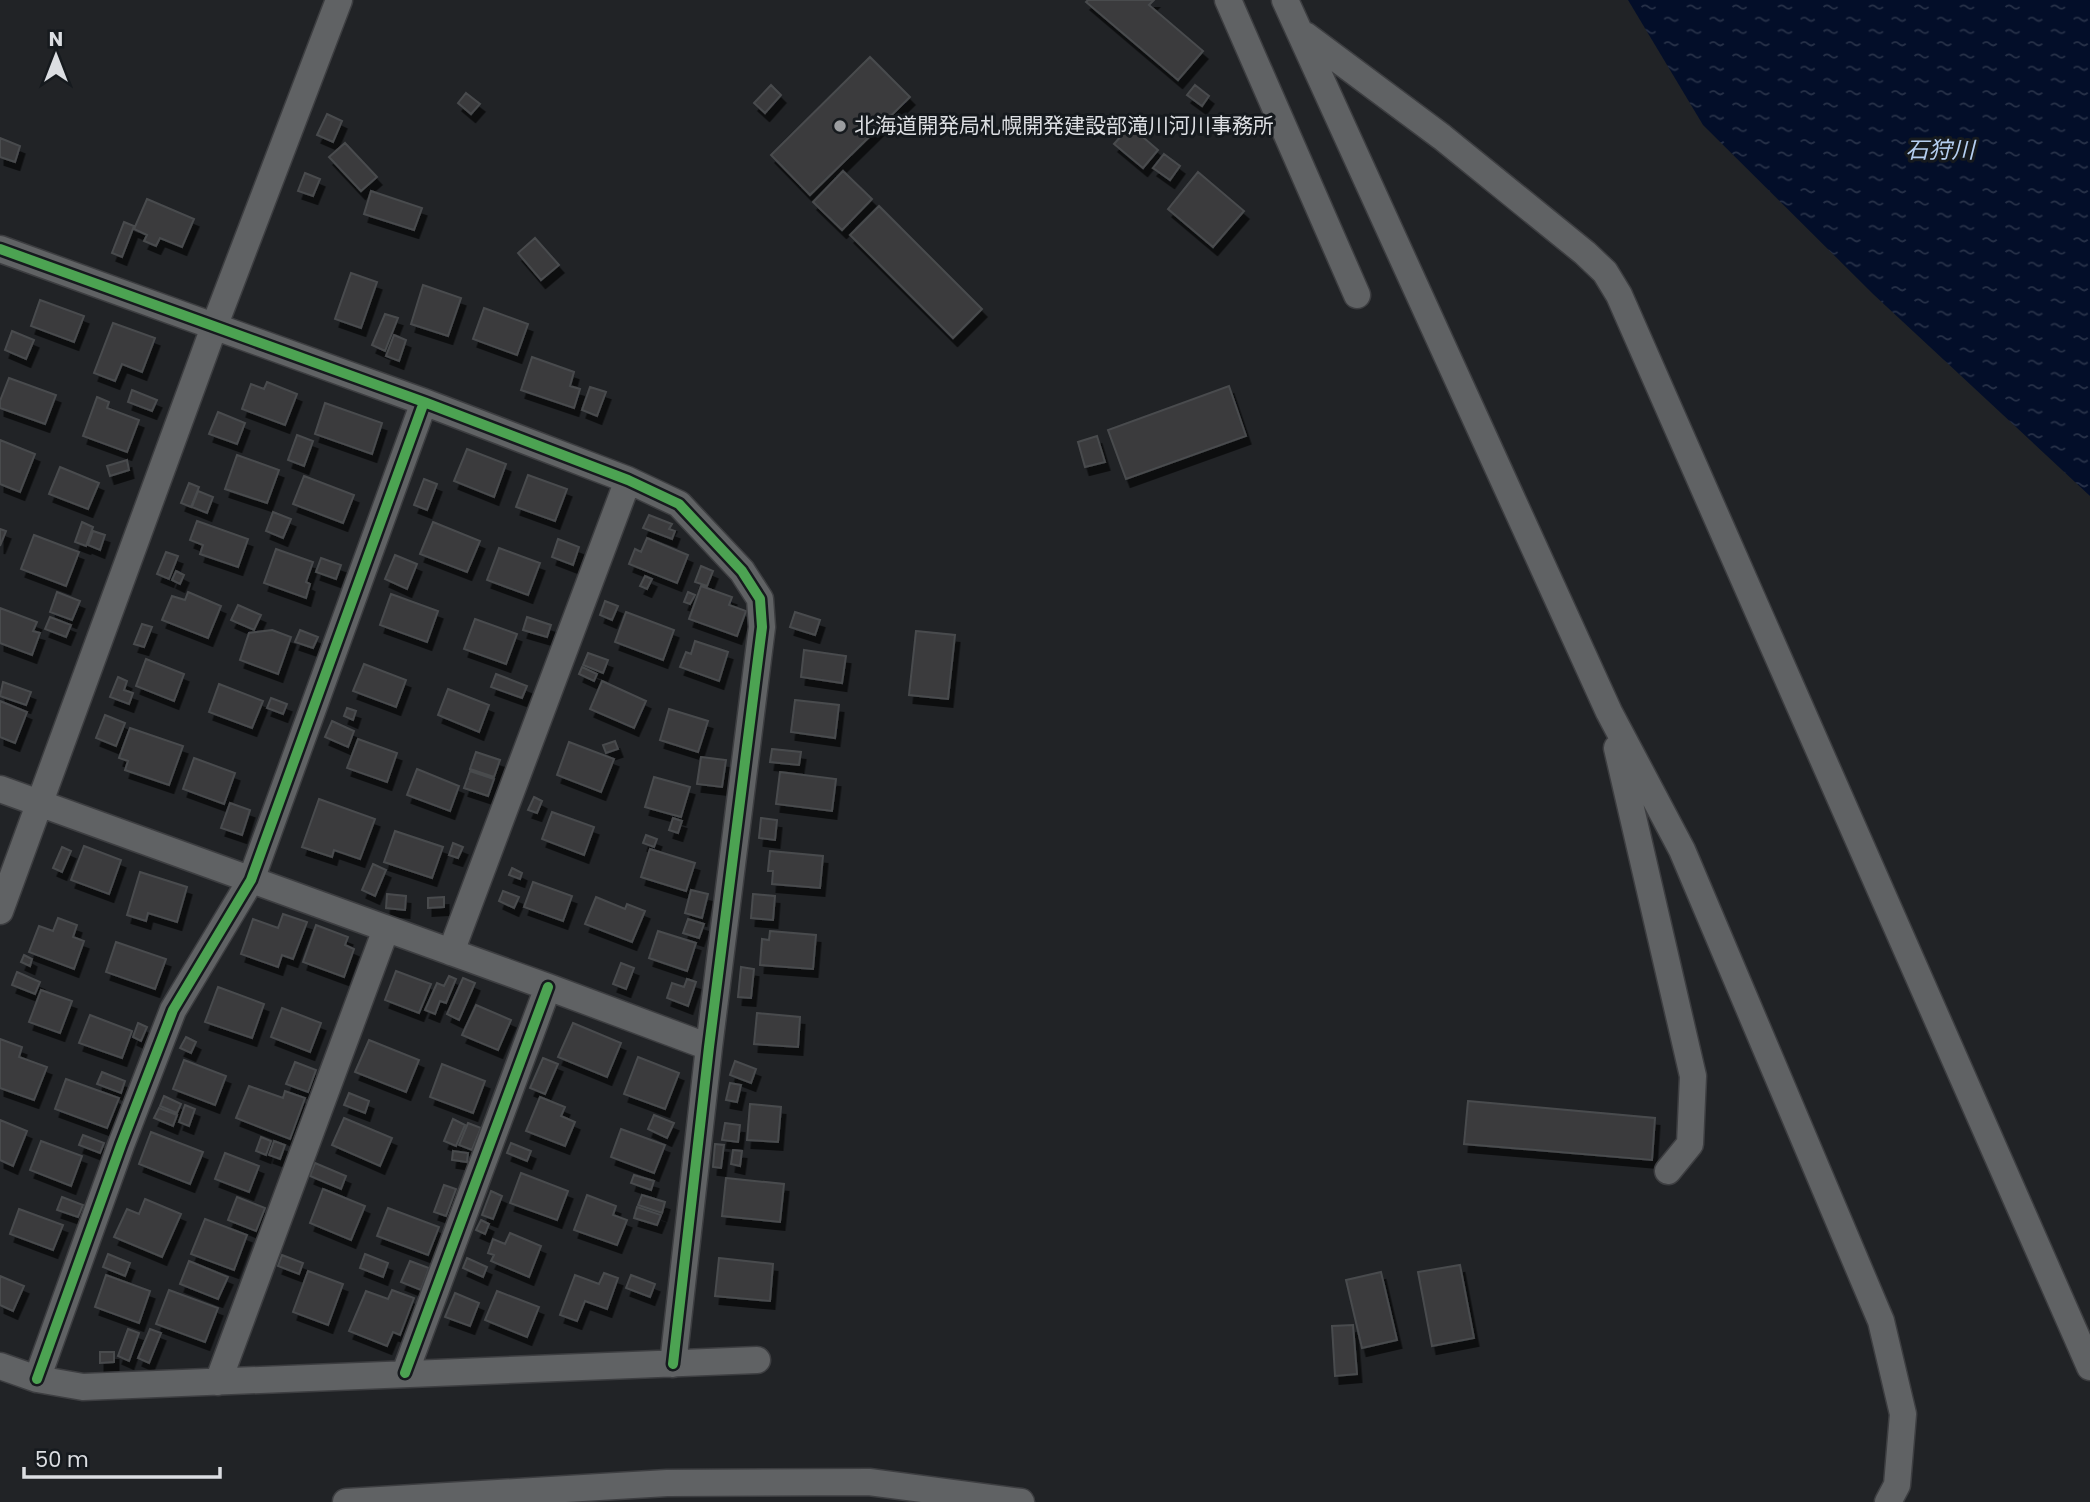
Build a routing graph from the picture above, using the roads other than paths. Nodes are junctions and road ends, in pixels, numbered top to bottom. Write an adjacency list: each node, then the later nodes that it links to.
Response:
1 (338, 0): 7 (street)
2 (1228, 0): 6 (street)
3 (1285, 0): 4 (street)
4 (1301, 33): 10 (street); 23 (street)
5 (2, 258): 7 (street)
6 (1357, 295)
7 (214, 327): 8 (street); 12 (street)
8 (424, 402): 9 (street); 13 (street)
9 (628, 480): 16 (street); 18 (street)
10 (1609, 712): 19 (street); 29 (street)
11 (0, 789): 12 (street)
12 (39, 803): 13 (street); 14 (street)
13 (251, 880): 15 (street); 25 (street)
14 (0, 911)
15 (386, 929): 16 (street); 26 (street)
16 (451, 952): 17 (street)
17 (548, 987): 18 (street); 24 (street)
18 (709, 1047): 21 (street)
19 (1668, 1171)
20 (757, 1360): 21 (street)
21 (673, 1364): 24 (street)
22 (0, 1366): 25 (street)
23 (2090, 1367)
24 (405, 1373): 26 (street)
25 (37, 1380): 26 (street)
26 (218, 1382)
27 (346, 1502): 28 (street)
28 (1021, 1502)
29 (1888, 1502)

